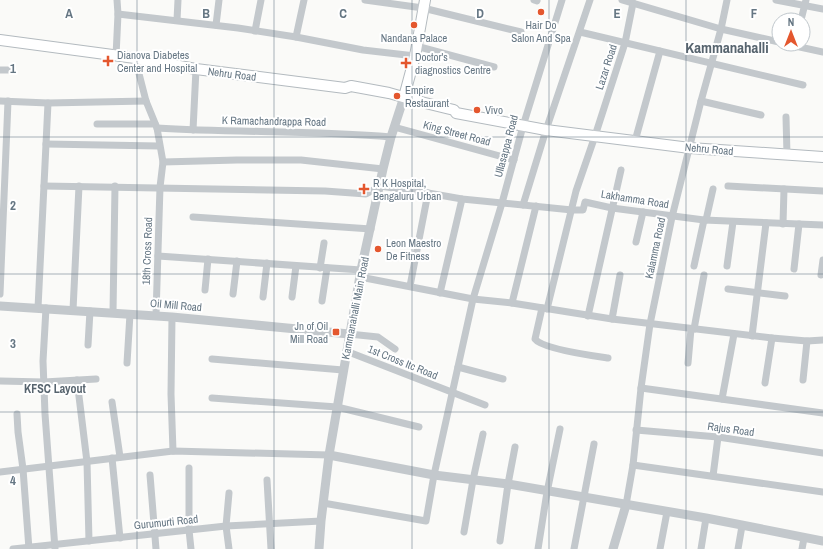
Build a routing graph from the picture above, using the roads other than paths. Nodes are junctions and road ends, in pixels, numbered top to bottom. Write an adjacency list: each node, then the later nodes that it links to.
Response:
1 (117, 0): 17 (street)
2 (178, 0): 18 (street)
3 (219, 0): 19 (street)
4 (261, 0): 21 (street)
5 (304, 0): 24 (street)
6 (365, 0): 15 (street)
7 (562, 0): 50 (street, Ullasappa Road)
8 (590, 0): 23 (street)
9 (622, 0): 12 (street)
10 (727, 0): 20 (street, Kalamma Road)
11 (776, 0): 14 (street)
12 (633, 3): 13 (street); 27 (street, Lazar Road)
13 (646, 3): 20 (street)
14 (805, 3): 16 (street)
15 (424, 4): 22 (street); 29 (main road, Kammanahalli Main Road)
16 (823, 9)
17 (118, 14): 18 (street); 32 (street)
18 (177, 20): 19 (street)
19 (216, 25): 21 (street)
20 (721, 29): 26 (street); 34 (street, Kalamma Road)
21 (255, 31): 24 (street)
22 (521, 32)
23 (580, 32): 27 (street); 53 (street)
24 (296, 37): 29 (street)
25 (0, 40): 32 (main road, Nehru Road)
26 (771, 40)
27 (625, 43): 30 (street); 54 (street, Lazar Road)
28 (811, 49): 31 (street)
29 (416, 51): 35 (street); 40 (main road, Kammanahalli Main Road)
30 (660, 51): 34 (street); 56 (street)
31 (823, 52)
32 (116, 56): 33 (main road, Nehru Road)
33 (135, 58): 36 (main road, Nehru Road); 43 (street, 18th Cross Road)
34 (712, 63): 39 (street); 44 (street, Kalamma Road)
35 (494, 67)
36 (196, 69): 40 (main road, Nehru Road); 52 (street)
37 (0, 70): 38 (street)
38 (8, 70)
39 (803, 85)
40 (403, 100): 50 (main road, Nehru Road); 51 (street, Kammanahalli Main Road)
41 (0, 101): 42 (street)
42 (8, 101): 45 (street); 113 (street)
43 (146, 101): 45 (street); 49 (street, 18th Cross Road)
44 (701, 101): 46 (street); 59 (street, Kalamma Road)
45 (48, 103): 57 (street)
46 (761, 115)
47 (786, 117): 60 (street)
48 (97, 124): 49 (street, K Ramachandrappa Road)
49 (156, 126): 52 (street, K Ramachandrappa Road); 58 (street, 18th Cross Road)
50 (523, 126): 53 (main road, Nehru Road); 62 (street, Ullasappa Road)
51 (394, 127): 55 (street, Kammanahalli Main Road); 62 (street, King Street Road)
52 (193, 130): 55 (street, K Ramachandrappa Road)
53 (546, 130): 54 (main road, Nehru Road); 78 (street)
54 (595, 136): 56 (main road, Nehru Road); 81 (street)
55 (391, 137): 64 (street, Kammanahalli Main Road)
56 (635, 141): 59 (main road, Nehru Road)
57 (46, 144): 58 (street); 66 (street)
58 (160, 146): 63 (street, 18th Cross Road)
59 (690, 148): 60 (main road, Nehru Road); 83 (street, Kalamma Road)
60 (787, 155): 61 (main road, Nehru Road)
61 (823, 157)
62 (514, 160): 77 (street, Ullasappa Road)
63 (162, 162): 64 (street); 71 (street, 18th Cross Road)
64 (383, 169): 69 (street, Kammanahalli Main Road)
65 (621, 170): 80 (street)
66 (44, 186): 67 (street); 122 (street)
67 (79, 186): 68 (street); 124 (street)
68 (115, 186): 71 (street); 126 (street)
69 (380, 186): 71 (street); 75 (street); 91 (street, Kammanahalli Main Road)
70 (728, 186): 73 (street)
71 (160, 187): 94 (street, 18th Cross Road)
72 (713, 189): 85 (street)
73 (784, 189): 74 (street); 88 (street)
74 (823, 191)
75 (428, 193): 76 (street); 108 (street)
76 (462, 199): 77 (street); 112 (street)
77 (502, 203): 78 (street); 118 (street, Ullasappa Road)
78 (523, 205): 79 (street)
79 (536, 206): 81 (street); 120 (street)
80 (612, 208): 81 (street, Lakhamma Road); 82 (street, Lakhamma Road); 129 (street)
81 (572, 210): 123 (street)
82 (643, 212): 83 (street, Lakhamma Road); 92 (street)
83 (672, 216): 85 (street, Lakhamma Road); 132 (street, Kalamma Road)
84 (193, 217): 91 (street)
85 (705, 220): 86 (street, Lakhamma Road); 100 (street)
86 (733, 222): 87 (street, Lakhamma Road); 101 (street)
87 (766, 223): 88 (street, Lakhamma Road); 111 (street)
88 (783, 224): 89 (street, Lakhamma Road)
89 (799, 224): 90 (street, Lakhamma Road); 103 (street)
90 (823, 225)
91 (371, 229): 104 (street, Kammanahalli Main Road)
92 (636, 242)
93 (324, 243): 102 (street)
94 (158, 256): 95 (street); 128 (street, 18th Cross Road)
95 (208, 259): 97 (street); 110 (street)
96 (823, 260): 107 (street)
97 (237, 261): 98 (street); 114 (street)
98 (267, 263): 99 (street); 116 (street)
99 (296, 266): 102 (street); 117 (street)
100 (694, 266)
101 (727, 266)
102 (323, 268): 104 (street); 119 (street)
103 (794, 269)
104 (361, 273): 108 (street); 134 (street, Kammanahalli Main Road)
105 (620, 275): 131 (street)
106 (704, 275): 133 (street)
107 (822, 275)
108 (410, 286): 112 (street)
109 (728, 289): 111 (street)
110 (205, 290)
111 (757, 292): 115 (street); 136 (street)
112 (440, 293): 118 (street)
113 (0, 294)
114 (233, 294)
115 (785, 296)
116 (263, 297)
117 (292, 298)
118 (473, 299): 120 (street); 147 (street, Ullasappa Road)
119 (322, 301)
120 (512, 303): 123 (street)
121 (0, 306): 122 (street, Oil Mill Road)
122 (42, 308): 124 (street, Oil Mill Road); 154 (street)
123 (545, 308): 129 (street); 143 (street)
124 (73, 310): 125 (street, Oil Mill Road)
125 (90, 311): 126 (street, Oil Mill Road); 140 (street)
126 (113, 313): 127 (street, Oil Mill Road)
127 (130, 314): 128 (street, Oil Mill Road); 145 (street)
128 (156, 315): 130 (street, Oil Mill Road)
129 (588, 316): 131 (street)
130 (172, 317): 134 (street, Oil Mill Road); 172 (street)
131 (612, 319): 132 (street)
132 (650, 324): 133 (street); 156 (street, Kalamma Road)
133 (693, 329): 135 (street); 146 (street)
134 (349, 334): 141 (street); 142 (street, Kammanahalli Main Road)
135 (734, 334): 136 (street); 159 (street)
136 (752, 336): 137 (street)
137 (772, 338): 139 (street); 155 (street)
138 (823, 340): 139 (street)
139 (807, 342): 152 (street)
140 (88, 345)
141 (395, 349)
142 (346, 351): 148 (street, Kammanahalli Main Road); 157 (street, 1st Cross Itc Road)
143 (608, 358)
144 (212, 359): 148 (street)
145 (127, 363)
146 (688, 363)
147 (458, 367): 150 (street); 157 (street, Ullasappa Road)
148 (343, 370): 162 (street, Kammanahalli Main Road)
149 (96, 379): 151 (street)
150 (503, 379)
151 (77, 380): 154 (street); 176 (street)
152 (803, 380)
153 (0, 381): 154 (street)
154 (44, 382): 178 (street)
155 (764, 384)
156 (641, 388): 159 (street); 167 (street, Kalamma Road)
157 (452, 393): 161 (street, 1st Cross Itc Road); 183 (street, Ullasappa Road)
158 (212, 398): 162 (street)
159 (722, 398): 163 (street)
160 (112, 402): 175 (street)
161 (485, 405)
162 (337, 407): 165 (street); 174 (street, Kammanahalli Main Road)
163 (823, 413)
164 (17, 414): 180 (street)
165 (419, 428)
166 (560, 429): 188 (street)
167 (636, 430): 169 (street, Rajus Road); 177 (street, Kalamma Road)
168 (483, 434): 186 (street)
169 (718, 437): 173 (street, Rajus Road); 184 (street)
170 (594, 444): 191 (street)
171 (515, 447): 187 (street)
172 (173, 451): 174 (street); 175 (street)
173 (823, 453)
174 (329, 455): 183 (street); 192 (street, Kammanahalli Main Road)
175 (116, 457): 176 (street); 203 (street)
176 (87, 462): 178 (street); 205 (street)
177 (633, 465): 184 (street); 193 (street, Kalamma Road)
178 (49, 466): 180 (street); 208 (street)
179 (189, 468): 200 (street)
180 (23, 469): 181 (street); 209 (street)
181 (0, 472)
182 (150, 475): 202 (street)
183 (434, 475): 186 (street); 192 (street, Ullasappa Road)
184 (713, 476): 189 (street)
185 (267, 480): 197 (street)
186 (473, 480): 187 (street); 201 (street)
187 (508, 484): 188 (street); 206 (street)
188 (547, 492): 191 (street); 216 (street)
189 (823, 492)
190 (229, 493): 198 (street)
191 (584, 498): 193 (street); 217 (street)
192 (323, 503): 196 (street, Kammanahalli Main Road)
193 (626, 505): 194 (street); 218 (street)
194 (667, 512): 195 (street); 219 (street)
195 (706, 518): 199 (street); 220 (street)
196 (321, 521): 197 (street, Gurumurti Road); 215 (street, Kammanahalli Main Road)
197 (270, 523): 198 (street, Gurumurti Road); 214 (street)
198 (226, 526): 200 (street, Gurumurti Road); 213 (street)
199 (742, 526): 204 (street); 221 (street)
200 (189, 530): 202 (street, Gurumurti Road); 212 (street)
201 (464, 532)
202 (155, 534): 203 (street, Gurumurti Road); 211 (street)
203 (120, 538): 205 (street, Gurumurti Road)
204 (804, 538): 207 (street); 222 (street)
205 (89, 541): 208 (street, Gurumurti Road)
206 (500, 541)
207 (823, 541)
208 (55, 547): 209 (street, Gurumurti Road)
209 (29, 548): 210 (street, Gurumurti Road)
210 (13, 549)
211 (156, 549)
212 (191, 549)
213 (229, 549)
214 (271, 549)
215 (319, 549)
216 (538, 549)
217 (574, 549)
218 (613, 549)
219 (660, 549)
220 (700, 549)
221 (738, 549)
222 (802, 549)

